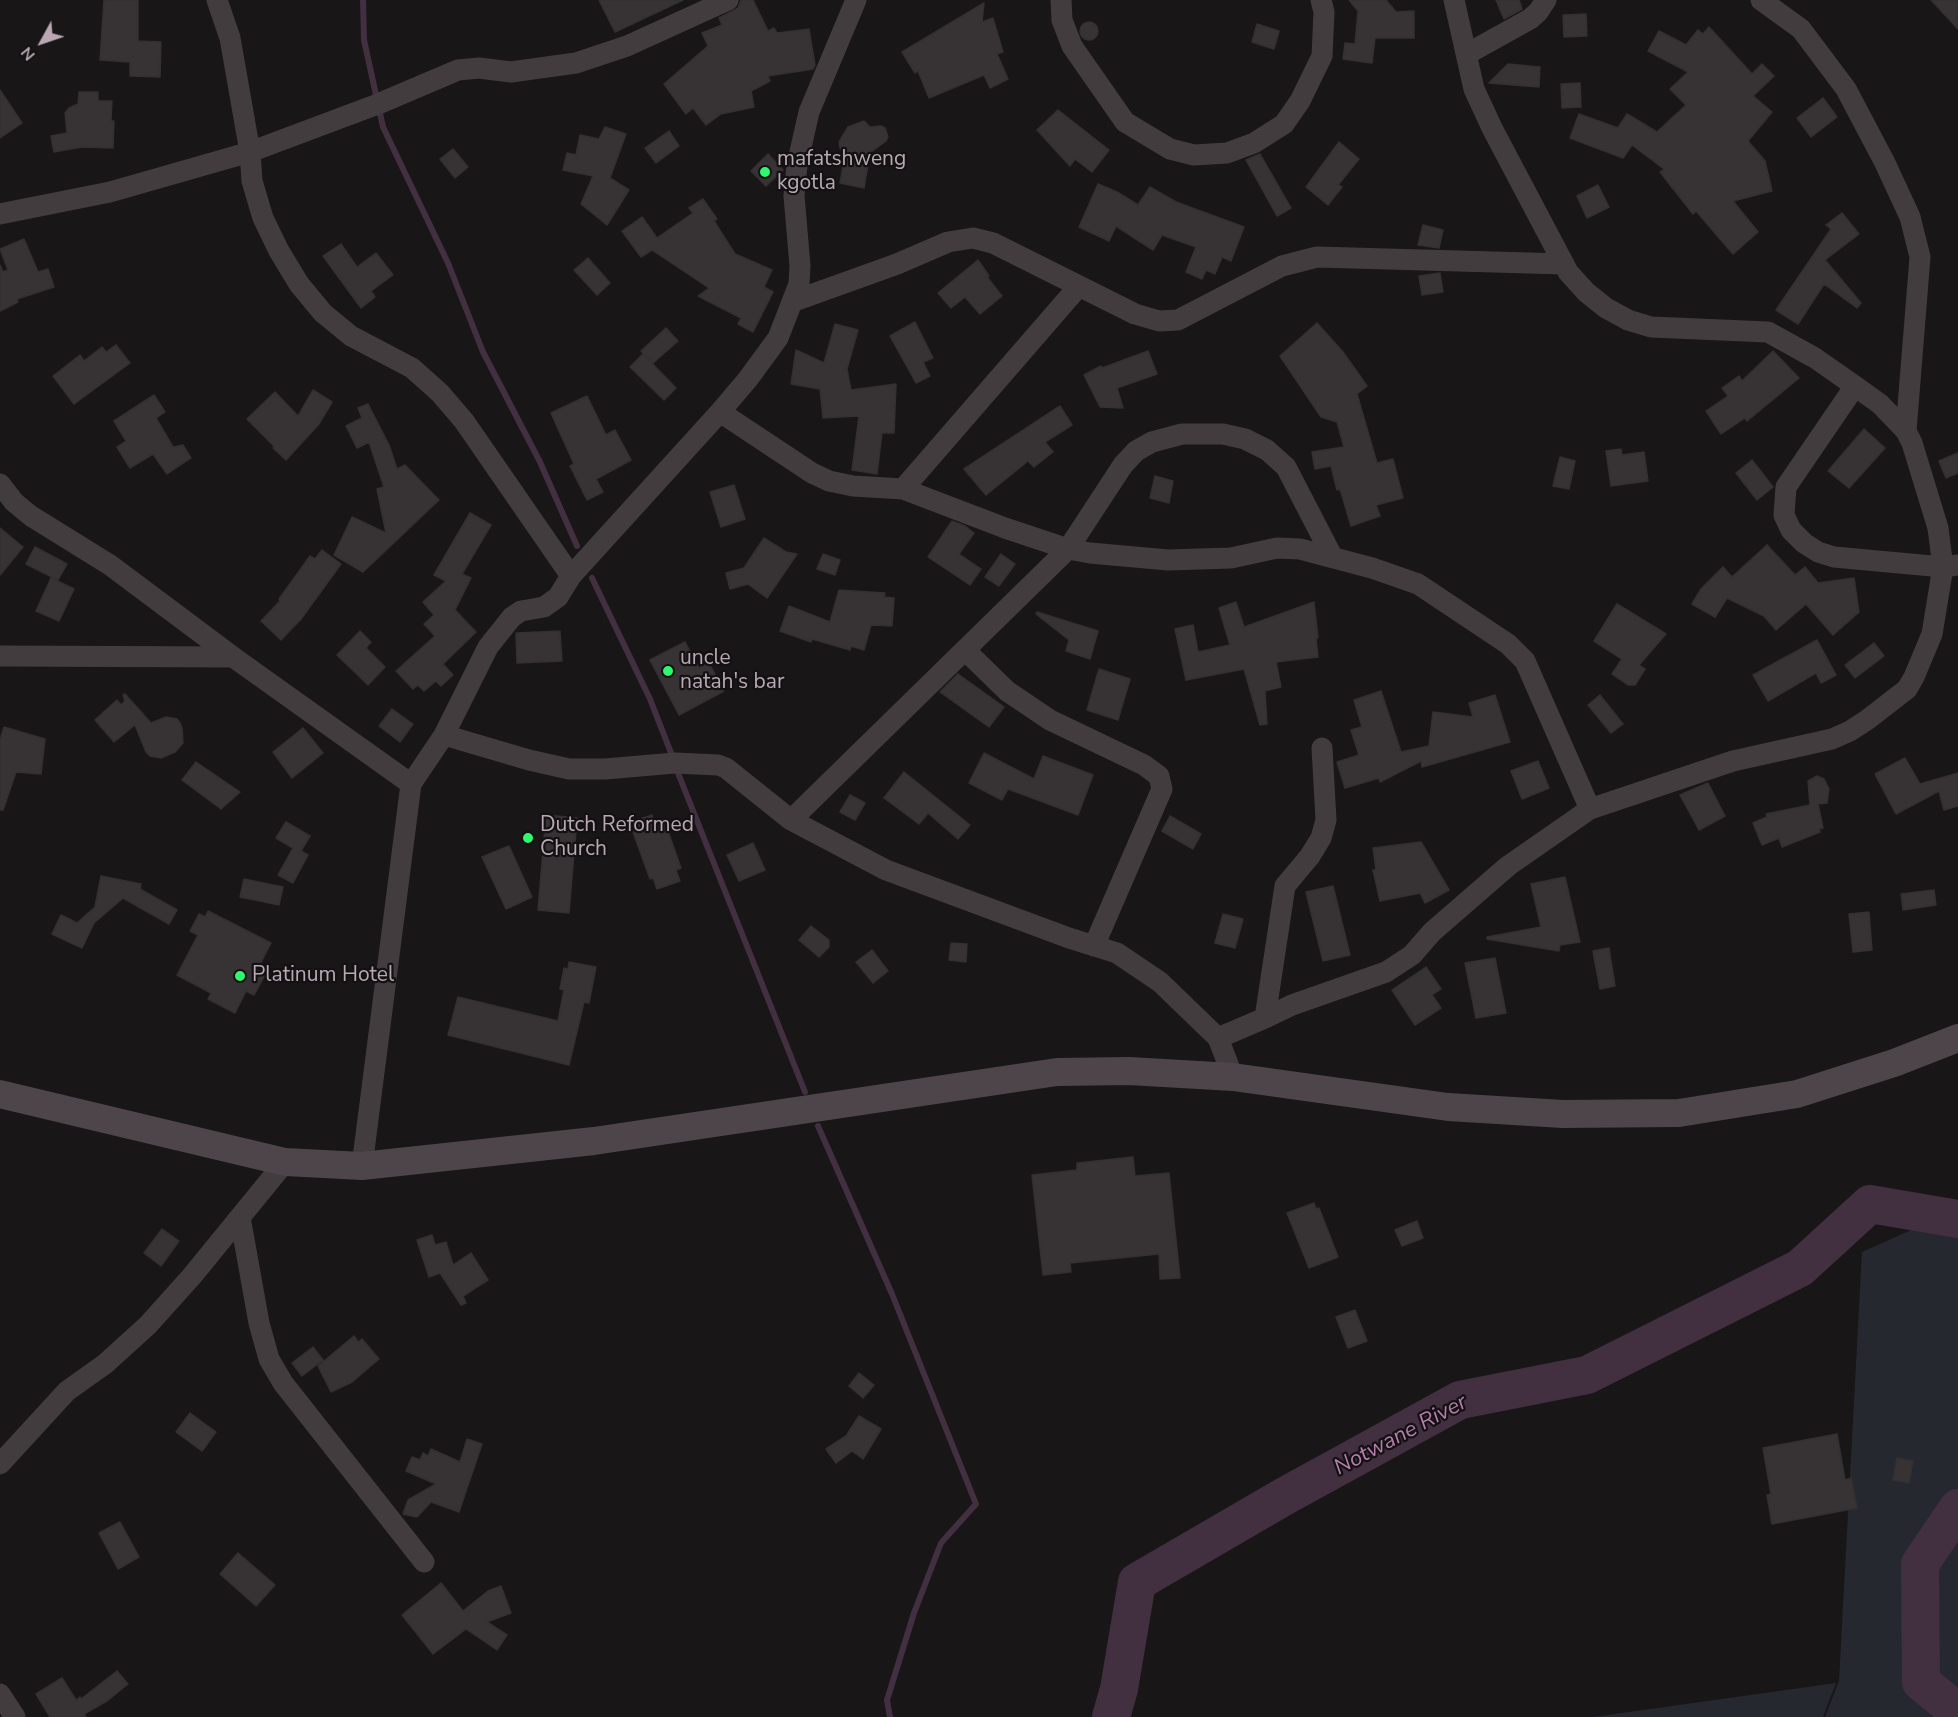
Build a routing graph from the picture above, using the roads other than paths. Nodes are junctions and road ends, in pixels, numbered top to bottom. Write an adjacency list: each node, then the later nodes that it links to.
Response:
1 (217, 0): 10 (street)
2 (728, 0): 10 (street)
3 (856, 0): 14 (street)
4 (1061, 0): 5 (street)
5 (1321, 0)
6 (1454, 0): 9 (street)
7 (1546, 0): 9 (street)
8 (1761, 0): 17 (street)
9 (1467, 54): 12 (street)
10 (250, 152): 11 (street); 23 (street)
11 (0, 214)
12 (1564, 264): 13 (street); 15 (street)
13 (1079, 286): 14 (street); 19 (street)
14 (794, 301): 16 (street)
15 (1855, 387): 17 (street); 22 (street)
16 (720, 412): 19 (street); 23 (street)
17 (1906, 431): 22 (street)
18 (0, 484): 26 (street)
19 (903, 489): 20 (street)
20 (1068, 549): 21 (street); 21 (street); 24 (street)
21 (1332, 556): 30 (street)
22 (1951, 566): 30 (street)
23 (572, 576): 27 (street)
24 (965, 650): 31 (street); 32 (street)
25 (0, 656): 26 (street)
26 (233, 657): 29 (street)
27 (444, 735): 29 (street); 31 (street)
28 (1322, 748): 33 (street)
29 (411, 784): 39 (street)
30 (1590, 809): 33 (street)
31 (791, 820): 32 (street)
32 (1094, 946): 34 (street)
33 (1265, 1018): 34 (street)
34 (1218, 1038): 36 (street)
35 (1958, 1038): 36 (street)
36 (1233, 1077): 39 (street)
37 (0, 1094): 38 (street)
38 (285, 1162): 39 (street); 40 (street)
39 (362, 1166)
40 (240, 1217): 41 (street); 42 (street)
41 (0, 1464)
42 (424, 1562)
43 (0, 1694): 44 (street)
44 (15, 1717)

